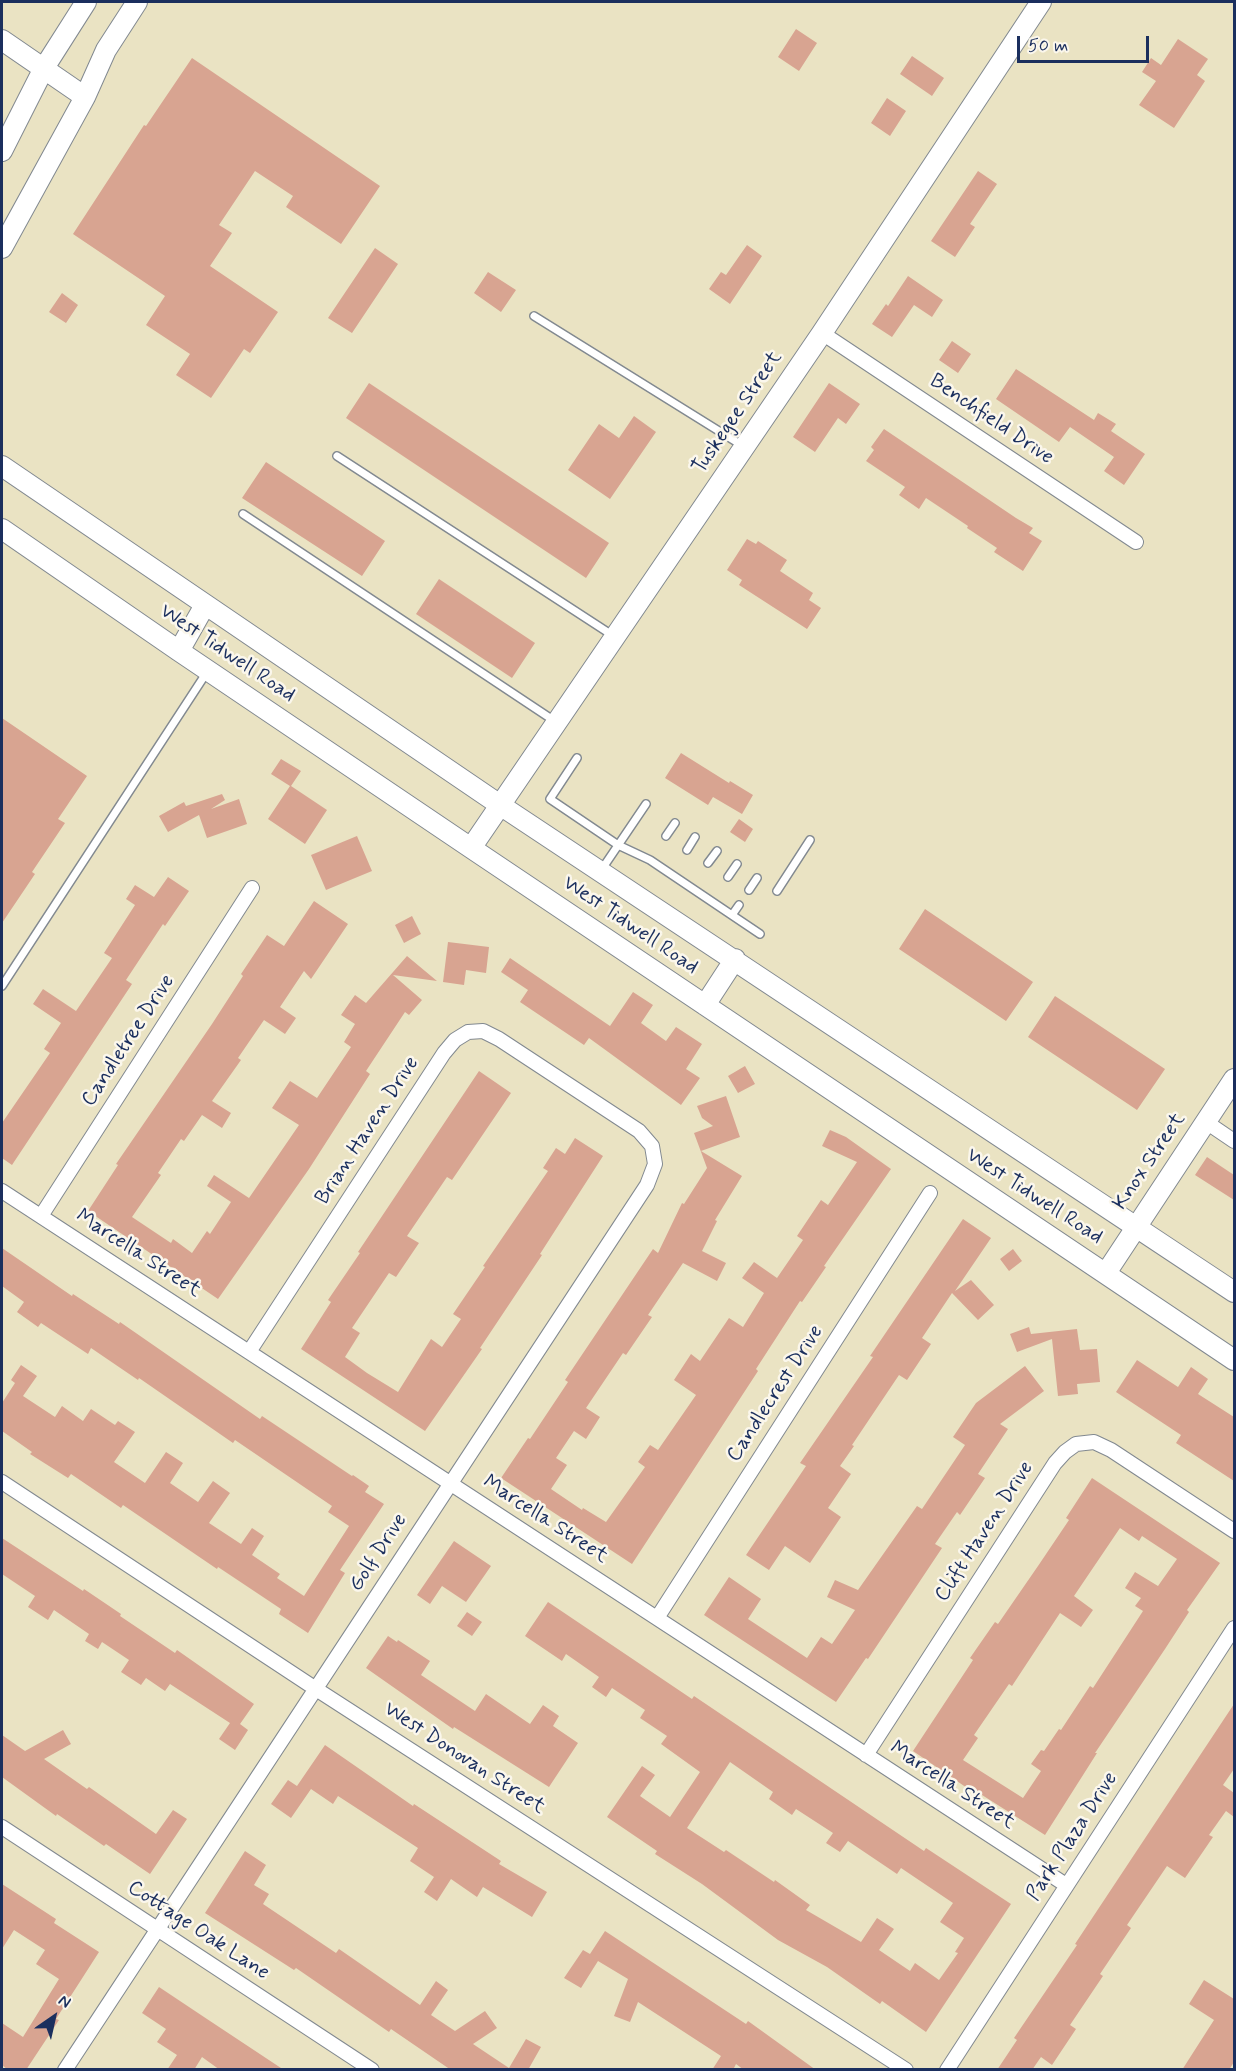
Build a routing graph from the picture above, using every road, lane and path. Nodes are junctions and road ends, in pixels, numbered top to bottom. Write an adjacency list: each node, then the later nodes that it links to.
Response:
1 (86, 2): 5 (main road)
2 (137, 2): 6 (main road)
3 (1041, 2): 10 (main road, Tuskegee Street)
4 (2, 40): 5 (main road)
5 (44, 68): 6 (main road); 7 (main road)
6 (85, 97): 8 (main road)
7 (2, 151)
8 (2, 248)
9 (534, 316): 11 (lane)
10 (822, 333): 11 (main road, Tuskegee Street); 16 (street, Benchfield Drive)
11 (744, 447): 18 (main road, Tuskegee Street)
12 (337, 456): 18 (lane)
13 (2, 466): 17 (main road, West Tidwell Road)
14 (243, 514): 21 (lane)
15 (2, 529): 19 (main road, West Tidwell Road)
16 (1136, 542)
17 (205, 605): 19 (main road); 24 (main road, West Tidwell Road)
18 (615, 636): 21 (main road, Tuskegee Street)
19 (179, 651): 20 (main road, West Tidwell Road)
20 (208, 670): 30 (main road, West Tidwell Road); 53 (lane)
21 (556, 722): 24 (main road, Tuskegee Street)
22 (577, 758): 29 (lane)
23 (646, 804): 29 (lane)
24 (500, 805): 30 (main road, Tuskegee Street); 38 (main road, West Tidwell Road)
25 (675, 823): 26 (lane)
26 (666, 836)
27 (695, 837): 31 (lane)
28 (810, 840): 46 (lane)
29 (618, 845): 34 (lane); 38 (lane)
30 (471, 848): 54 (main road, West Tidwell Road)
31 (687, 850)
32 (717, 851): 35 (lane)
33 (656, 852): 34 (lane)
34 (650, 860): 39 (lane)
35 (708, 864)
36 (737, 864): 40 (lane)
37 (676, 866): 39 (lane)
38 (601, 871): 52 (main road, West Tidwell Road)
39 (671, 874): 43 (lane)
40 (728, 877)
41 (757, 878): 45 (lane)
42 (697, 880): 43 (lane)
43 (692, 887): 48 (lane)
44 (252, 888): 61 (street, Candletree Drive)
45 (749, 890)
46 (777, 891)
47 (717, 893): 48 (lane)
48 (711, 901): 50 (lane)
49 (739, 905): 50 (lane)
50 (732, 915): 51 (lane)
51 (760, 934)
52 (735, 959): 54 (main road); 62 (main road, West Tidwell Road)
53 (2, 986)
54 (705, 1005): 63 (main road, West Tidwell Road)
55 (1234, 1079): 57 (main road, Knox Street)
56 (565, 1082): 65 (street, Brian Haven Drive); 68 (street, Golf Drive)
57 (1206, 1122): 58 (street); 62 (main road, Knox Street)
58 (1234, 1141)
59 (2, 1191): 61 (street, Marcella Street)
60 (930, 1193): 70 (street, Candlecrest Drive)
61 (41, 1216): 65 (street, Marcella Street)
62 (1136, 1227): 63 (main road, Knox Street); 64 (main road, West Tidwell Road)
63 (1106, 1273): 66 (main road, West Tidwell Road)
64 (1234, 1292)
65 (249, 1352): 68 (street, Marcella Street)
66 (1234, 1360)
67 (2, 1482): 72 (street, West Donovan Street)
68 (450, 1484): 70 (street, Marcella Street); 72 (street, Golf Drive)
69 (1234, 1531): 73 (street, Clift Haven Drive)
70 (657, 1618): 73 (street, Marcella Street)
71 (1234, 1628): 75 (street, Park Plaza Drive)
72 (316, 1689): 76 (street, Golf Drive); 79 (street, West Donovan Street)
73 (866, 1755): 75 (street, Marcella Street)
74 (2, 1827): 76 (street, Cottage Oak Lane)
75 (1066, 1885): 80 (street, Park Plaza Drive)
76 (158, 1929): 77 (street, Golf Drive); 78 (street, Cottage Oak Lane)
77 (65, 2070)
78 (372, 2070)
79 (906, 2070)
80 (948, 2070)

